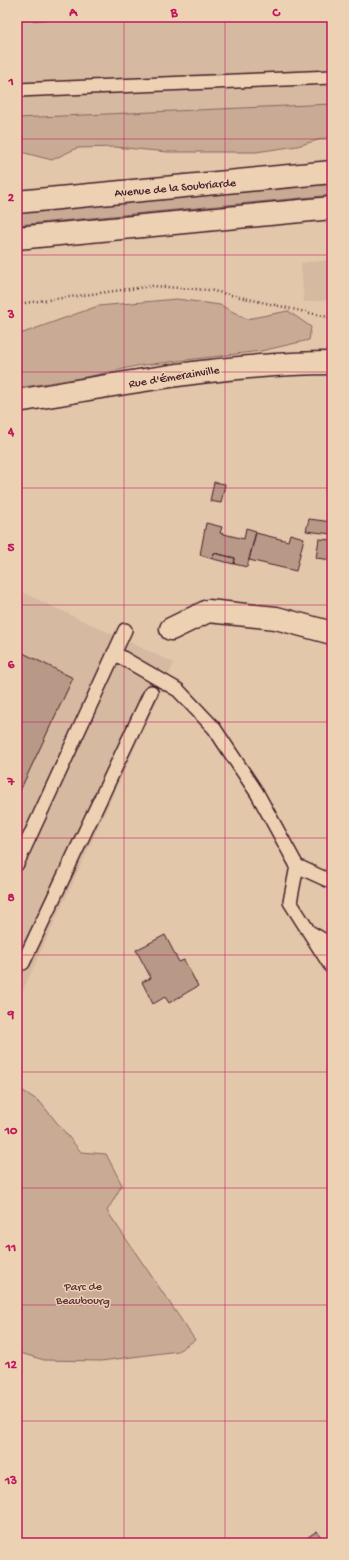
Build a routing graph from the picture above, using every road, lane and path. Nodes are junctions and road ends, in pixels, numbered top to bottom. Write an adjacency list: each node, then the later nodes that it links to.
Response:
1 (332, 77): 2 (lane)
2 (17, 90)
3 (332, 172): 4 (street, Avenue de la Soubriarde)
4 (17, 202)
5 (332, 208): 6 (street)
6 (17, 238)
7 (17, 304): 8 (path)
8 (332, 318)
9 (332, 363): 10 (street, Rue d'Émerainville)
10 (17, 401)
11 (170, 629): 13 (street)
12 (125, 630): 14 (lane)
13 (332, 633)
14 (114, 654): 16 (lane); 17 (lane)
15 (151, 692): 21 (lane)
16 (17, 864)
17 (297, 866): 18 (lane); 19 (lane)
18 (332, 882)
19 (310, 932): 20 (lane); 22 (lane)
20 (332, 945)
21 (17, 960)
22 (332, 968)

